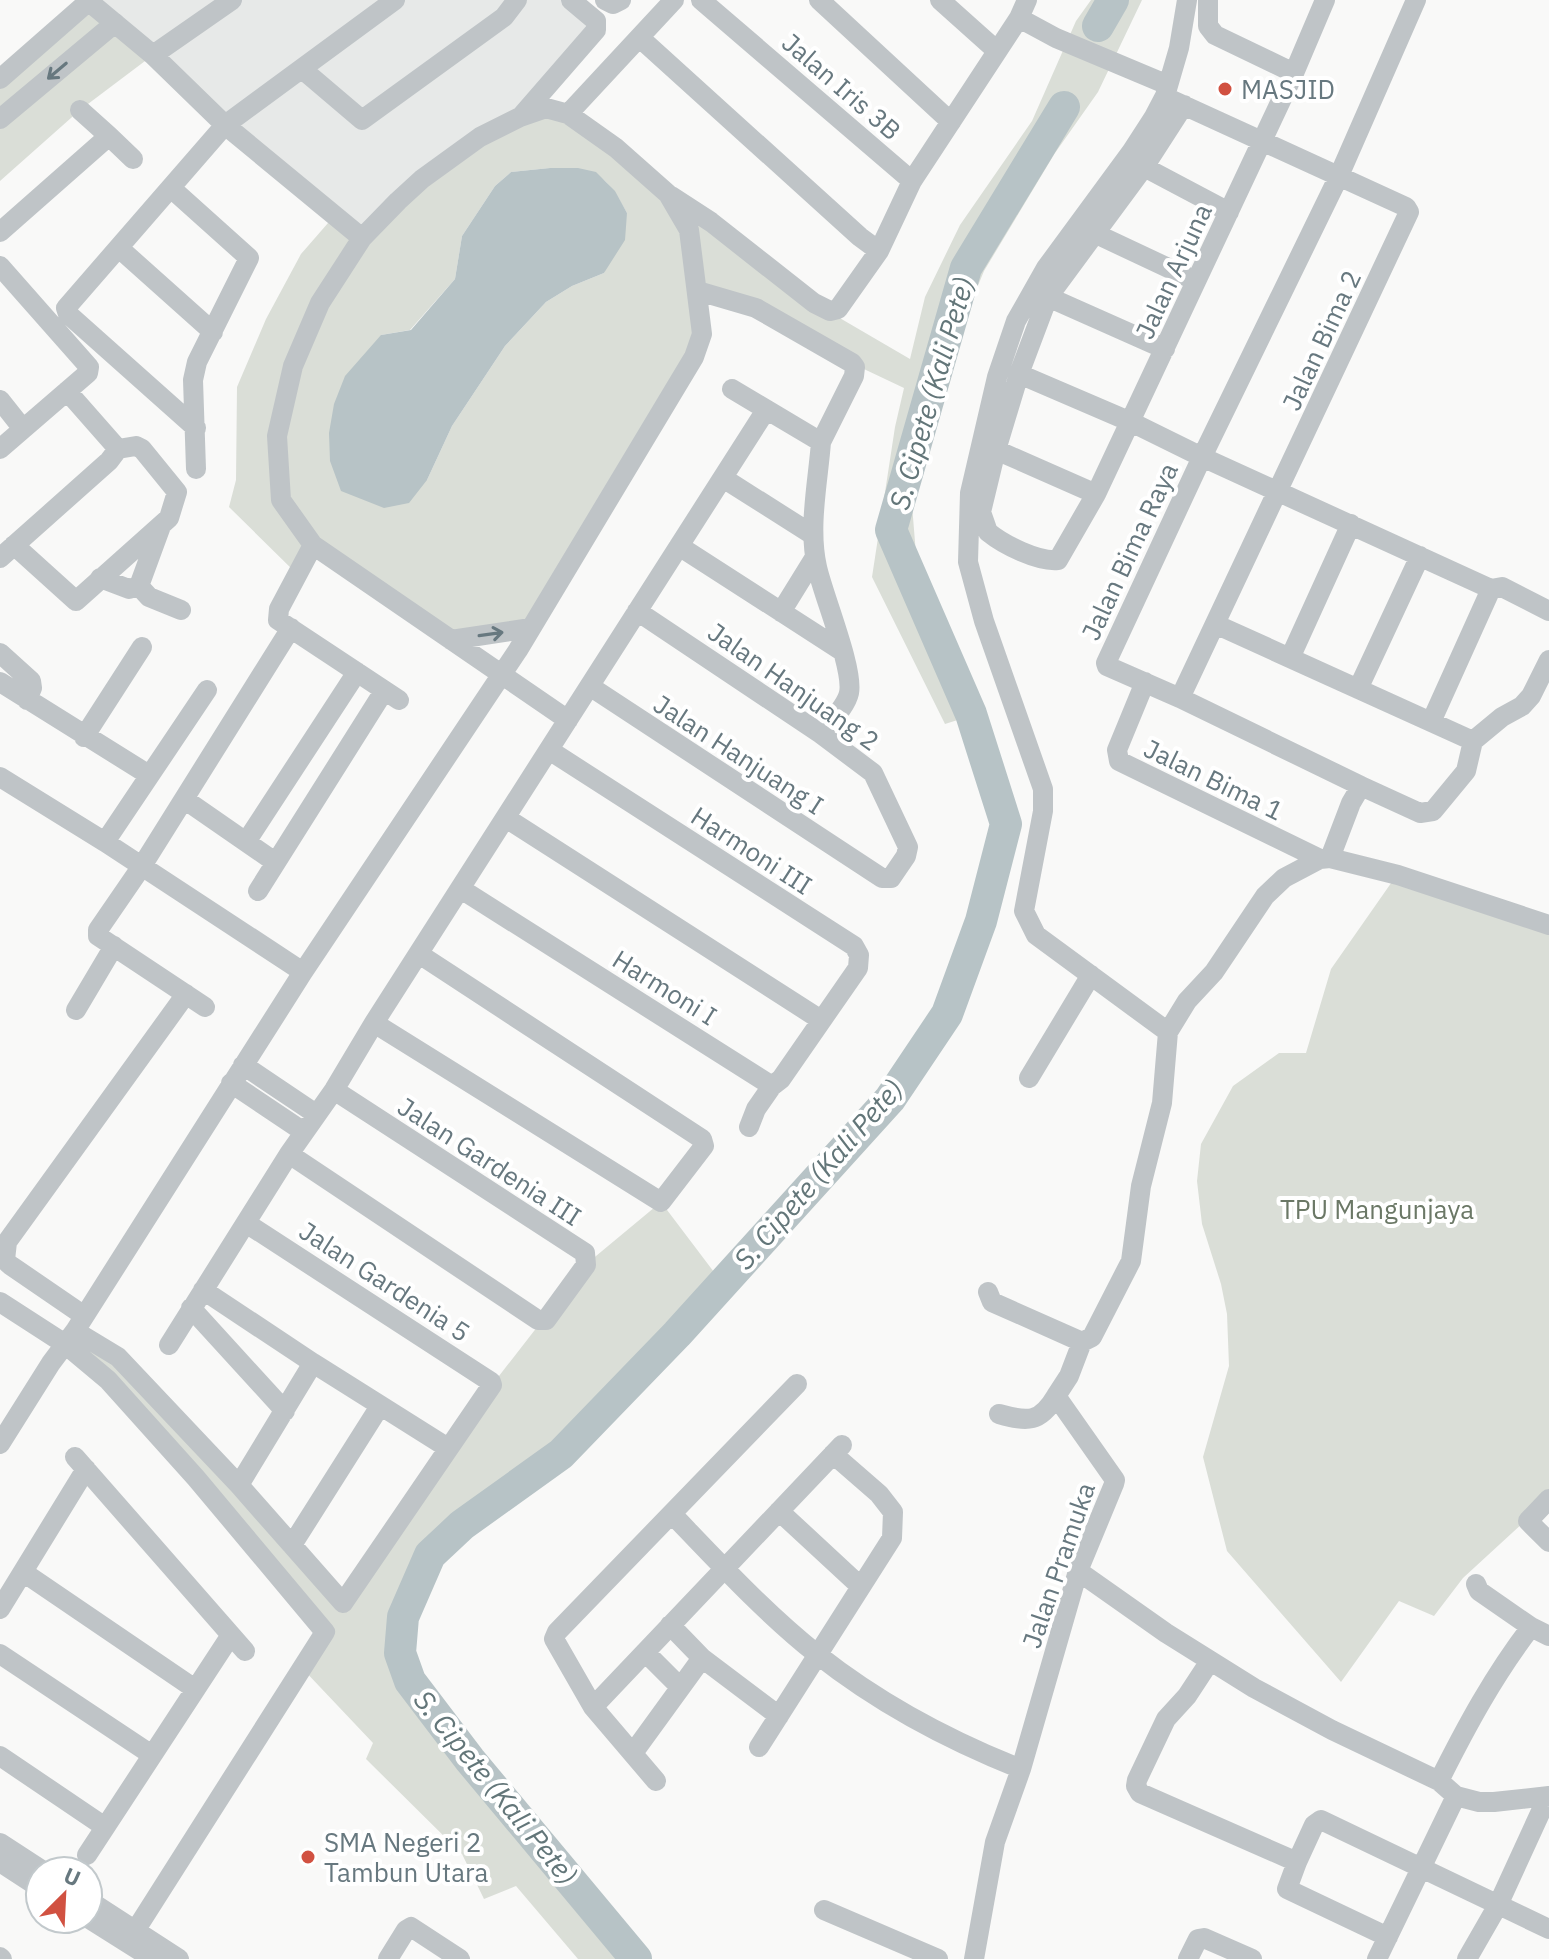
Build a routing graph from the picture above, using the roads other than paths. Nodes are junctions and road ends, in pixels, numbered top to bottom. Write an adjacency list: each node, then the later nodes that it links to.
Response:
1 (395, 0): 21 (street)
2 (517, 0): 21 (street)
3 (571, 0): 28 (street)
4 (605, 0): 5 (street)
5 (621, 0)
6 (674, 0): 18 (street)
7 (819, 0): 30 (street)
8 (940, 0): 19 (street)
9 (1187, 0): 24 (street)
10 (1208, 0): 22 (street)
11 (1324, 0): 22 (street, Jalan Arjuna)
12 (1416, 0): 36 (street, Jalan Bima Raya)
13 (88, 1): 17 (street); 23 (street)
14 (229, 1): 20 (street)
15 (714, 3): 37 (street, Jalan Iris 3B)
16 (1023, 9): 19 (street); 24 (street)
17 (115, 23): 20 (street); 29 (street, one-way to 29)
18 (640, 38): 27 (street); 45 (street)
19 (997, 51): 30 (street)
20 (153, 55): 31 (street)
21 (302, 69): 31 (street)
22 (1294, 73): 33 (street, Jalan Arjuna)
23 (0, 79)
24 (1166, 91): 25 (street); 125 (street)
25 (1184, 105): 33 (street); 35 (street)
26 (80, 110): 32 (street)
27 (568, 114): 28 (street); 39 (street)
28 (520, 117): 43 (street)
29 (0, 119)
30 (951, 122): 37 (street)
31 (225, 125): 38 (street); 43 (street)
32 (109, 136): 34 (street); 41 (street)
33 (1261, 142): 36 (street); 40 (street, Jalan Arjuna)
34 (133, 159)
35 (1144, 167): 40 (street); 42 (street)
36 (1338, 178): 64 (street, Jalan Bima Raya); 67 (street, Jalan Bima 2)
37 (912, 181): 45 (street)
38 (171, 188): 44 (street); 50 (street)
39 (668, 194): 45 (street); 48 (street)
40 (1229, 212): 47 (street, Jalan Arjuna)
41 (0, 232)
42 (1094, 233): 47 (street); 49 (street)
43 (362, 238): 72 (street)
44 (119, 248): 50 (street); 58 (street)
45 (879, 251)
46 (0, 266): 54 (street)
47 (1196, 281): 51 (street, Jalan Arjuna)
48 (698, 291): 60 (street); 86 (street)
49 (1048, 297): 51 (street); 52 (street)
50 (213, 332): 58 (street)
51 (1165, 349): 57 (street, Jalan Arjuna)
52 (1019, 374): 57 (street); 63 (street)
53 (732, 389): 56 (street)
54 (67, 391): 59 (street); 62 (street)
55 (0, 400): 59 (street)
56 (766, 410): 60 (street); 66 (street)
57 (1131, 422): 64 (street); 68 (street, Jalan Arjuna)
58 (196, 428): 65 (street)
59 (23, 429): 61 (street)
60 (821, 442): 71 (street)
61 (0, 449)
62 (118, 449): 70 (street); 74 (street)
63 (996, 450): 68 (street); 68 (street, Jalan Arjuna)
64 (1202, 457): 67 (street); 96 (street, Jalan Bima Raya)
65 (196, 469)
66 (723, 478): 71 (street); 73 (street)
67 (1278, 491): 69 (street); 84 (street, Jalan Bima 2)
68 (1096, 494)
69 (1351, 524): 75 (street); 91 (street)
70 (161, 526): 77 (street); 78 (street)
71 (813, 535): 76 (street)
72 (313, 545): 85 (street); 87 (street)
73 (679, 546): 81 (street); 83 (street)
74 (7, 551): 77 (street)
75 (1420, 556): 79 (street); 98 (street)
76 (815, 557): 83 (street); 89 (street)
77 (100, 578): 78 (street)
78 (139, 586): 80 (street)
79 (1491, 589): 82 (street); 103 (street)
80 (181, 610)
81 (637, 611): 97 (street); 104 (street, Jalan Hanjuang 2)
82 (1549, 611)
83 (781, 612): 89 (street)
84 (1215, 624): 91 (street); 100 (street, Jalan Bima 2)
85 (291, 628): 93 (street); 111 (street)
86 (531, 628): 87 (street, one-way to 86); 94 (street)
87 (451, 640): 94 (street)
88 (142, 647): 105 (street)
89 (842, 651): 104 (street)
90 (0, 653): 101 (street)
91 (1290, 658): 98 (street)
92 (1549, 660): 106 (street)
93 (357, 672): 114 (street); 116 (street)
94 (503, 674): 102 (street); 124 (street)
95 (0, 682): 101 (street)
96 (1145, 682): 100 (street, Jalan Bima Raya); 115 (street, Jalan Bima 1)
97 (591, 687): 102 (street); 117 (street, Jalan Hanjuang I)
98 (1358, 689): 103 (street)
99 (207, 690): 108 (street)
100 (1180, 698): 110 (street, Jalan Bima Raya)
101 (27, 700): 105 (street)
102 (570, 717): 107 (street)
103 (1431, 722): 106 (street)
104 (821, 734): 117 (street, Jalan Hanjuang 2)
105 (84, 737): 108 (street)
106 (1473, 741): 110 (street, Jalan Bima Raya)
107 (549, 750): 112 (street); 129 (street, Harmoni III)
108 (149, 775): 113 (street)
109 (0, 777): 113 (street)
110 (1361, 786): 115 (street)
111 (184, 799): 114 (street); 118 (street)
112 (506, 818): 119 (street); 129 (street)
113 (105, 842): 118 (street)
114 (246, 842): 116 (street)
115 (1325, 859): 121 (street); 131 (street)
116 (275, 862): 120 (street)
117 (860, 864)
118 (142, 866): 122 (street); 124 (street)
119 (461, 889): 123 (street); 135 (street, Harmoni I)
120 (258, 891)
121 (1549, 925)
122 (114, 946): 126 (street); 128 (street)
123 (419, 954): 130 (street); 130 (street)
124 (303, 972): 132 (street)
125 (1091, 975): 131 (street); 133 (street)
126 (186, 994): 127 (street); 146 (street)
127 (205, 1007)
128 (76, 1010)
129 (821, 1020): 135 (street)
130 (374, 1023): 136 (street)
131 (1168, 1032): 147 (street)
132 (243, 1065): 134 (street); 137 (street)
133 (1029, 1078)
134 (231, 1083): 139 (street); 146 (street)
135 (772, 1086): 138 (street)
136 (334, 1090): 137 (street); 140 (street, Jalan Gardenia III)
137 (316, 1114): 139 (street)
138 (749, 1127)
139 (304, 1132): 140 (street)
140 (289, 1154): 141 (street)
141 (246, 1223): 142 (street); 156 (street, Jalan Gardenia 5)
142 (203, 1290): 145 (street); 149 (street)
143 (988, 1292): 147 (street)
144 (0, 1302): 146 (street)
145 (191, 1308): 148 (street); 153 (street)
146 (74, 1330): 155 (street); 157 (street); 205 (street)
147 (1082, 1342): 151 (street)
148 (169, 1345)
149 (313, 1363): 152 (street); 153 (street)
150 (797, 1384): 160 (street)
151 (1056, 1396): 154 (street); 164 (street, Jalan Pramuka)
152 (380, 1406): 156 (street); 162 (street)
153 (285, 1411): 157 (street)
154 (999, 1414)
155 (0, 1444)
156 (448, 1448): 162 (street)
157 (239, 1485): 162 (street)
158 (1549, 1499): 161 (street)
159 (779, 1511): 163 (street); 167 (street); 167 (street)
160 (672, 1514): 163 (street); 181 (street)
161 (1549, 1542)
162 (292, 1545)
163 (723, 1568): 170 (street); 176 (street)
164 (1078, 1571): 178 (street); 187 (street, Jalan Pramuka)
165 (23, 1572): 168 (street); 172 (street); 180 (street)
166 (1476, 1584): 171 (street)
167 (860, 1586): 176 (street)
168 (6, 1587): 169 (street)
169 (0, 1609)
170 (670, 1625): 174 (street); 177 (street)
171 (1540, 1631): 189 (street)
172 (231, 1635): 173 (street); 180 (street)
173 (245, 1651)
174 (645, 1652): 179 (street); 181 (street)
175 (0, 1654): 185 (street)
176 (817, 1655): 182 (street); 187 (street)
177 (702, 1658): 179 (street); 182 (street)
178 (1210, 1661): 189 (street); 197 (street)
179 (680, 1687): 184 (street)
180 (195, 1689): 185 (street)
181 (593, 1707): 184 (street)
182 (779, 1716): 183 (street)
183 (759, 1747)
184 (633, 1753): 188 (street)
185 (152, 1755): 192 (street)
186 (0, 1756): 192 (street)
187 (1021, 1769): 212 (street, Jalan Pramuka)
188 (656, 1781)
189 (1439, 1781): 190 (street)
190 (1456, 1796): 191 (street); 198 (street)
191 (1548, 1796): 200 (street)
192 (105, 1827): 194 (street)
193 (0, 1843): 195 (street)
194 (87, 1855)
195 (24, 1859)
196 (0, 1862): 199 (street)
197 (1297, 1862): 198 (street); 206 (street)
198 (1422, 1868): 200 (street); 206 (street)
199 (24, 1878)
200 (1498, 1905): 204 (street); 216 (street)
201 (824, 1910): 211 (street)
202 (104, 1911): 205 (street)
203 (104, 1928): 207 (street)
204 (1549, 1929)
205 (135, 1931): 208 (street)
206 (1388, 1937): 215 (street)
207 (153, 1959)
208 (179, 1959)
209 (388, 1959): 210 (street)
210 (460, 1959)
211 (938, 1959)
212 (974, 1959)
213 (1188, 1959): 214 (street)
214 (1252, 1959)
215 (1377, 1959)
216 (1467, 1959)

